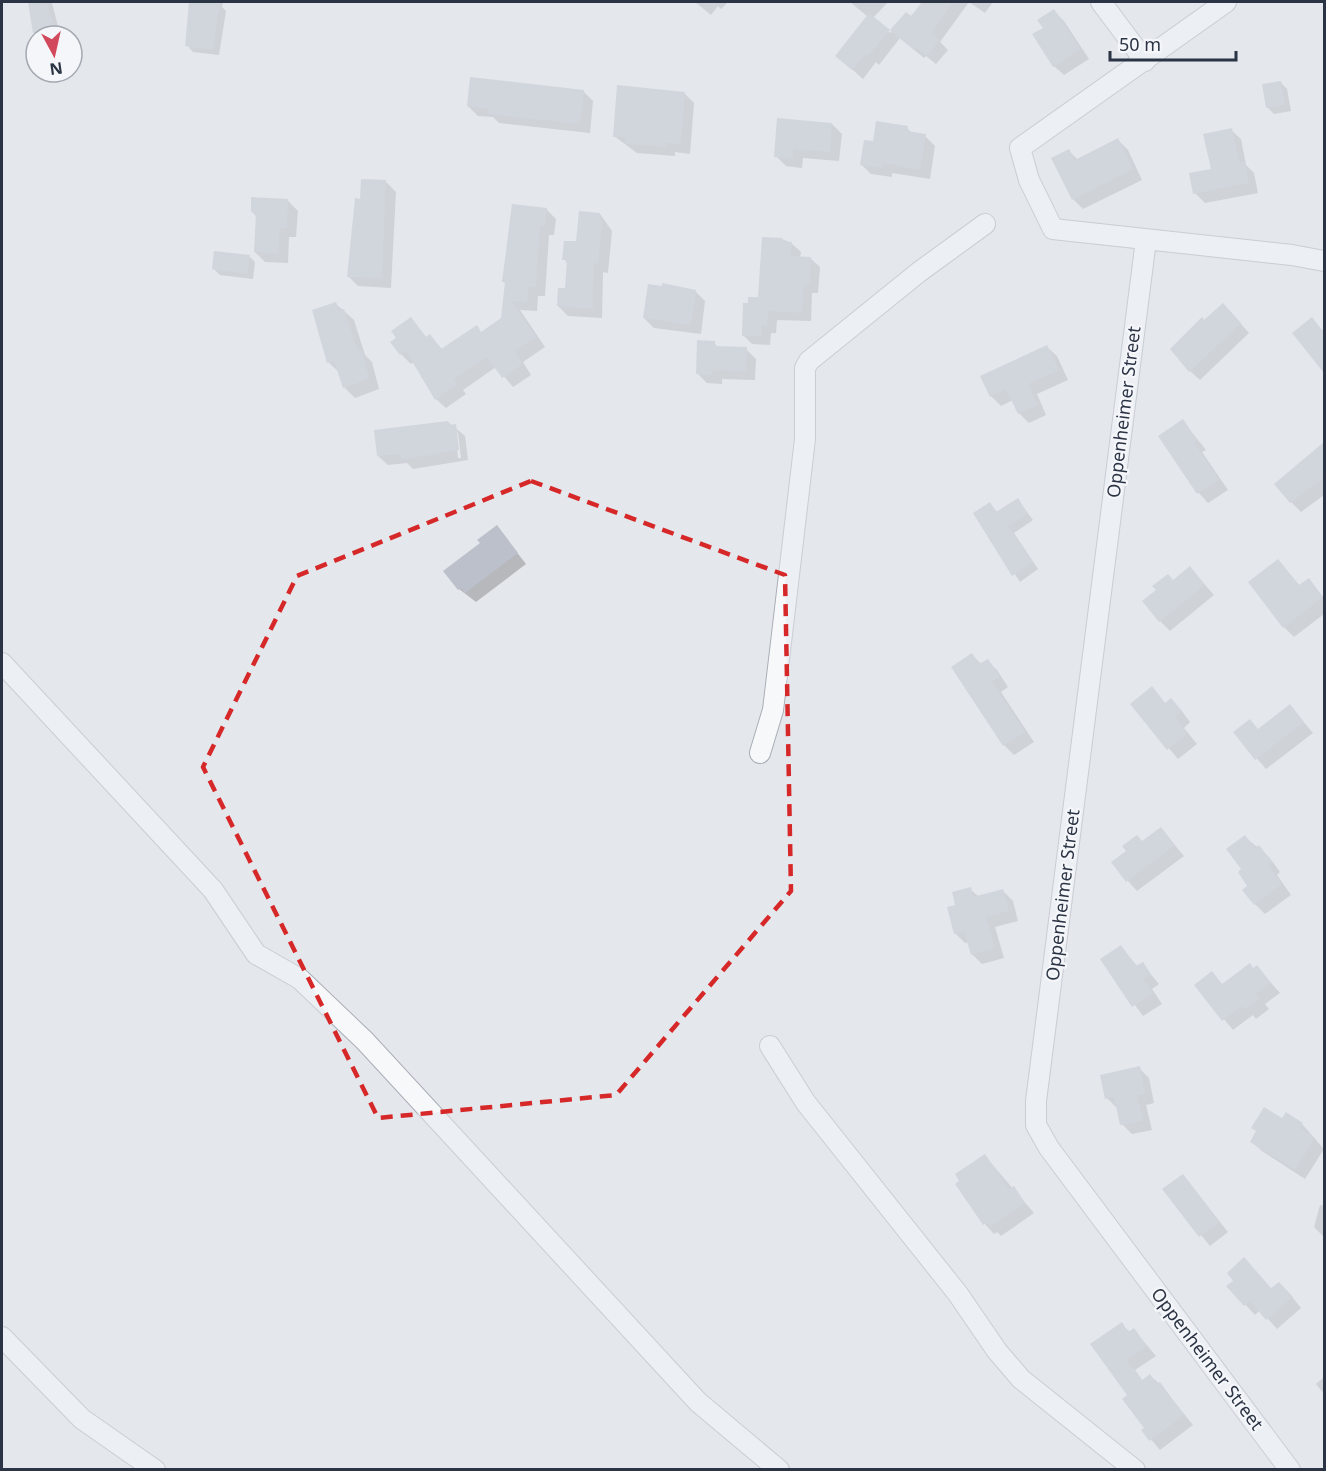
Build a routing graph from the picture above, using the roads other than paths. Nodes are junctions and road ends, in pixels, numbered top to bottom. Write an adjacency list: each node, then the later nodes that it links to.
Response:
1 (1101, 2): 3 (street)
2 (1226, 2): 3 (street)
3 (1145, 61): 5 (street)
4 (985, 224): 8 (street)
5 (1146, 240): 6 (street); 14 (street, Oppenheimer Street)
6 (1324, 261)
7 (2, 663): 12 (street)
8 (760, 753)
9 (770, 1046): 13 (street)
10 (2, 1337): 11 (street)
11 (155, 1470)
12 (779, 1470)
13 (1135, 1470)
14 (1290, 1470)

